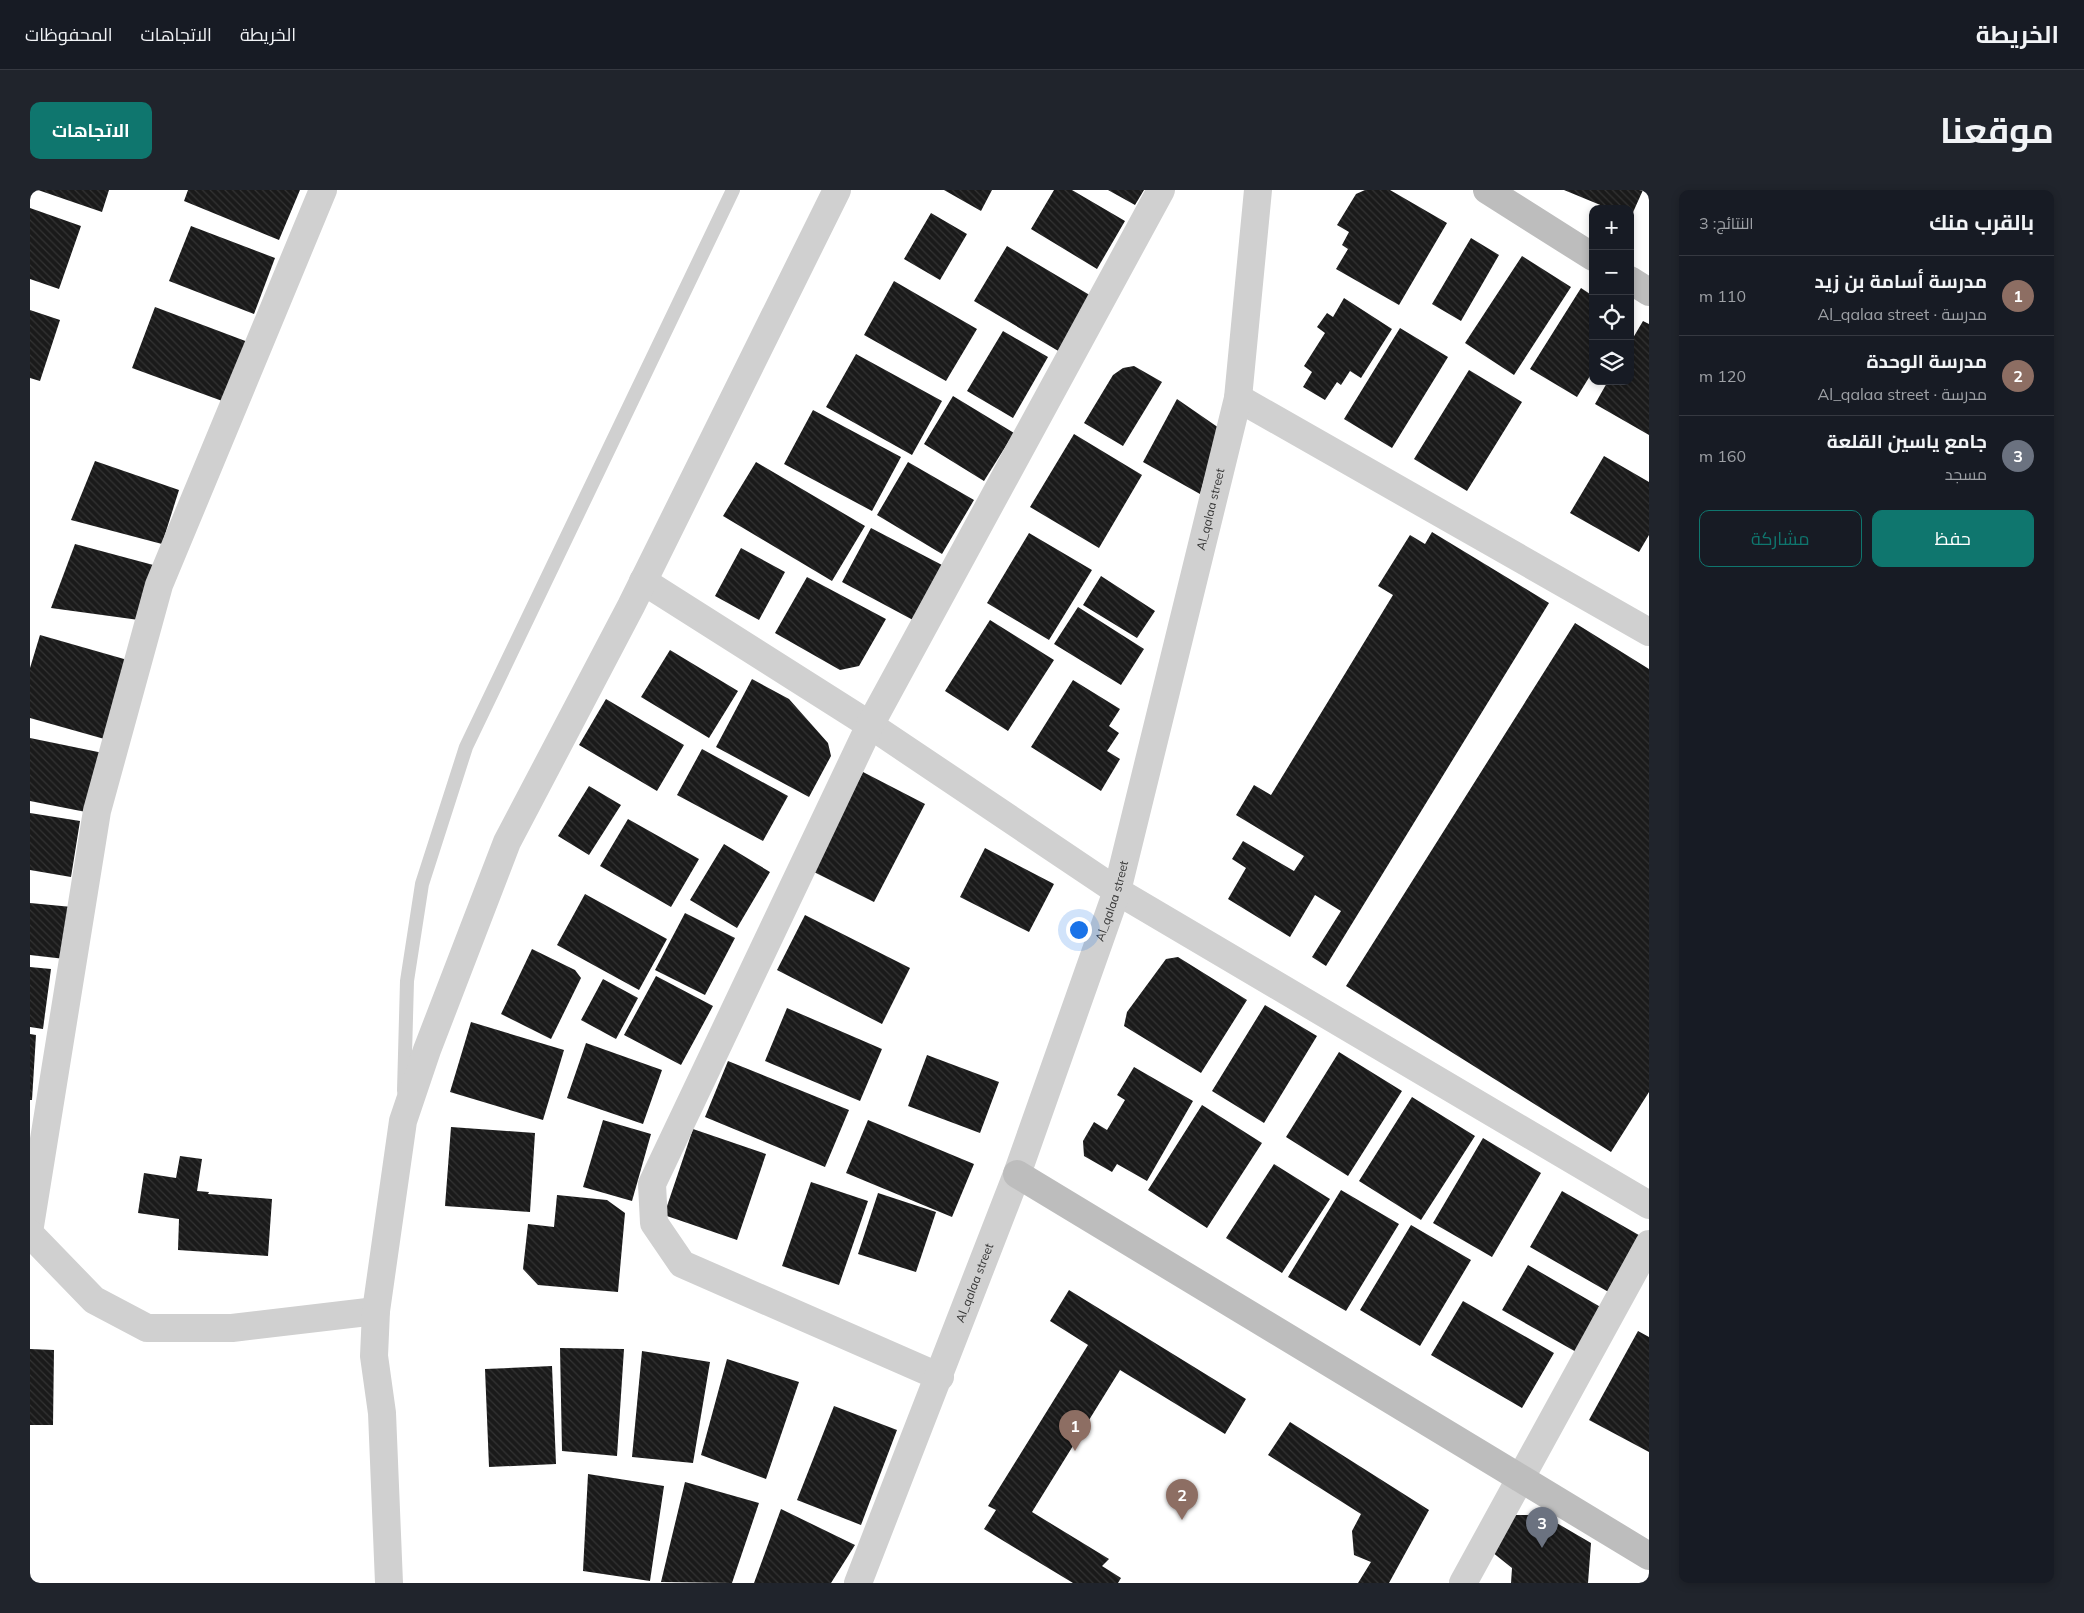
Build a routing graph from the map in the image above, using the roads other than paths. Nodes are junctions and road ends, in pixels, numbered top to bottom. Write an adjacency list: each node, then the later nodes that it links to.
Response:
1 (323, 190): 18 (street)
2 (733, 190): 15 (lane)
3 (837, 190): 11 (street)
4 (1162, 190): 13 (street)
5 (1258, 190): 10 (street, Al_qalaa street)
6 (1488, 190): 7 (street)
7 (1589, 254)
8 (1634, 283): 9 (street)
9 (1649, 292)
10 (1238, 398): 12 (street); 14 (street, Al_qalaa street)
11 (643, 582): 13 (street); 15 (street)
12 (1649, 632)
13 (870, 725): 14 (street); 22 (street)
14 (1117, 891): 16 (street, Al_qalaa street); 17 (street)
15 (404, 1121): 21 (street)
16 (1017, 1174): 22 (street, Al_qalaa street); 23 (street)
17 (1649, 1205)
18 (30, 1226)
19 (30, 1234): 21 (street)
20 (1649, 1244): 23 (street)
21 (376, 1311): 25 (street)
22 (940, 1377): 26 (street, Al_qalaa street)
23 (1522, 1479): 24 (street); 27 (street)
24 (1649, 1556)
25 (389, 1583)
26 (858, 1583)
27 (1463, 1583)

